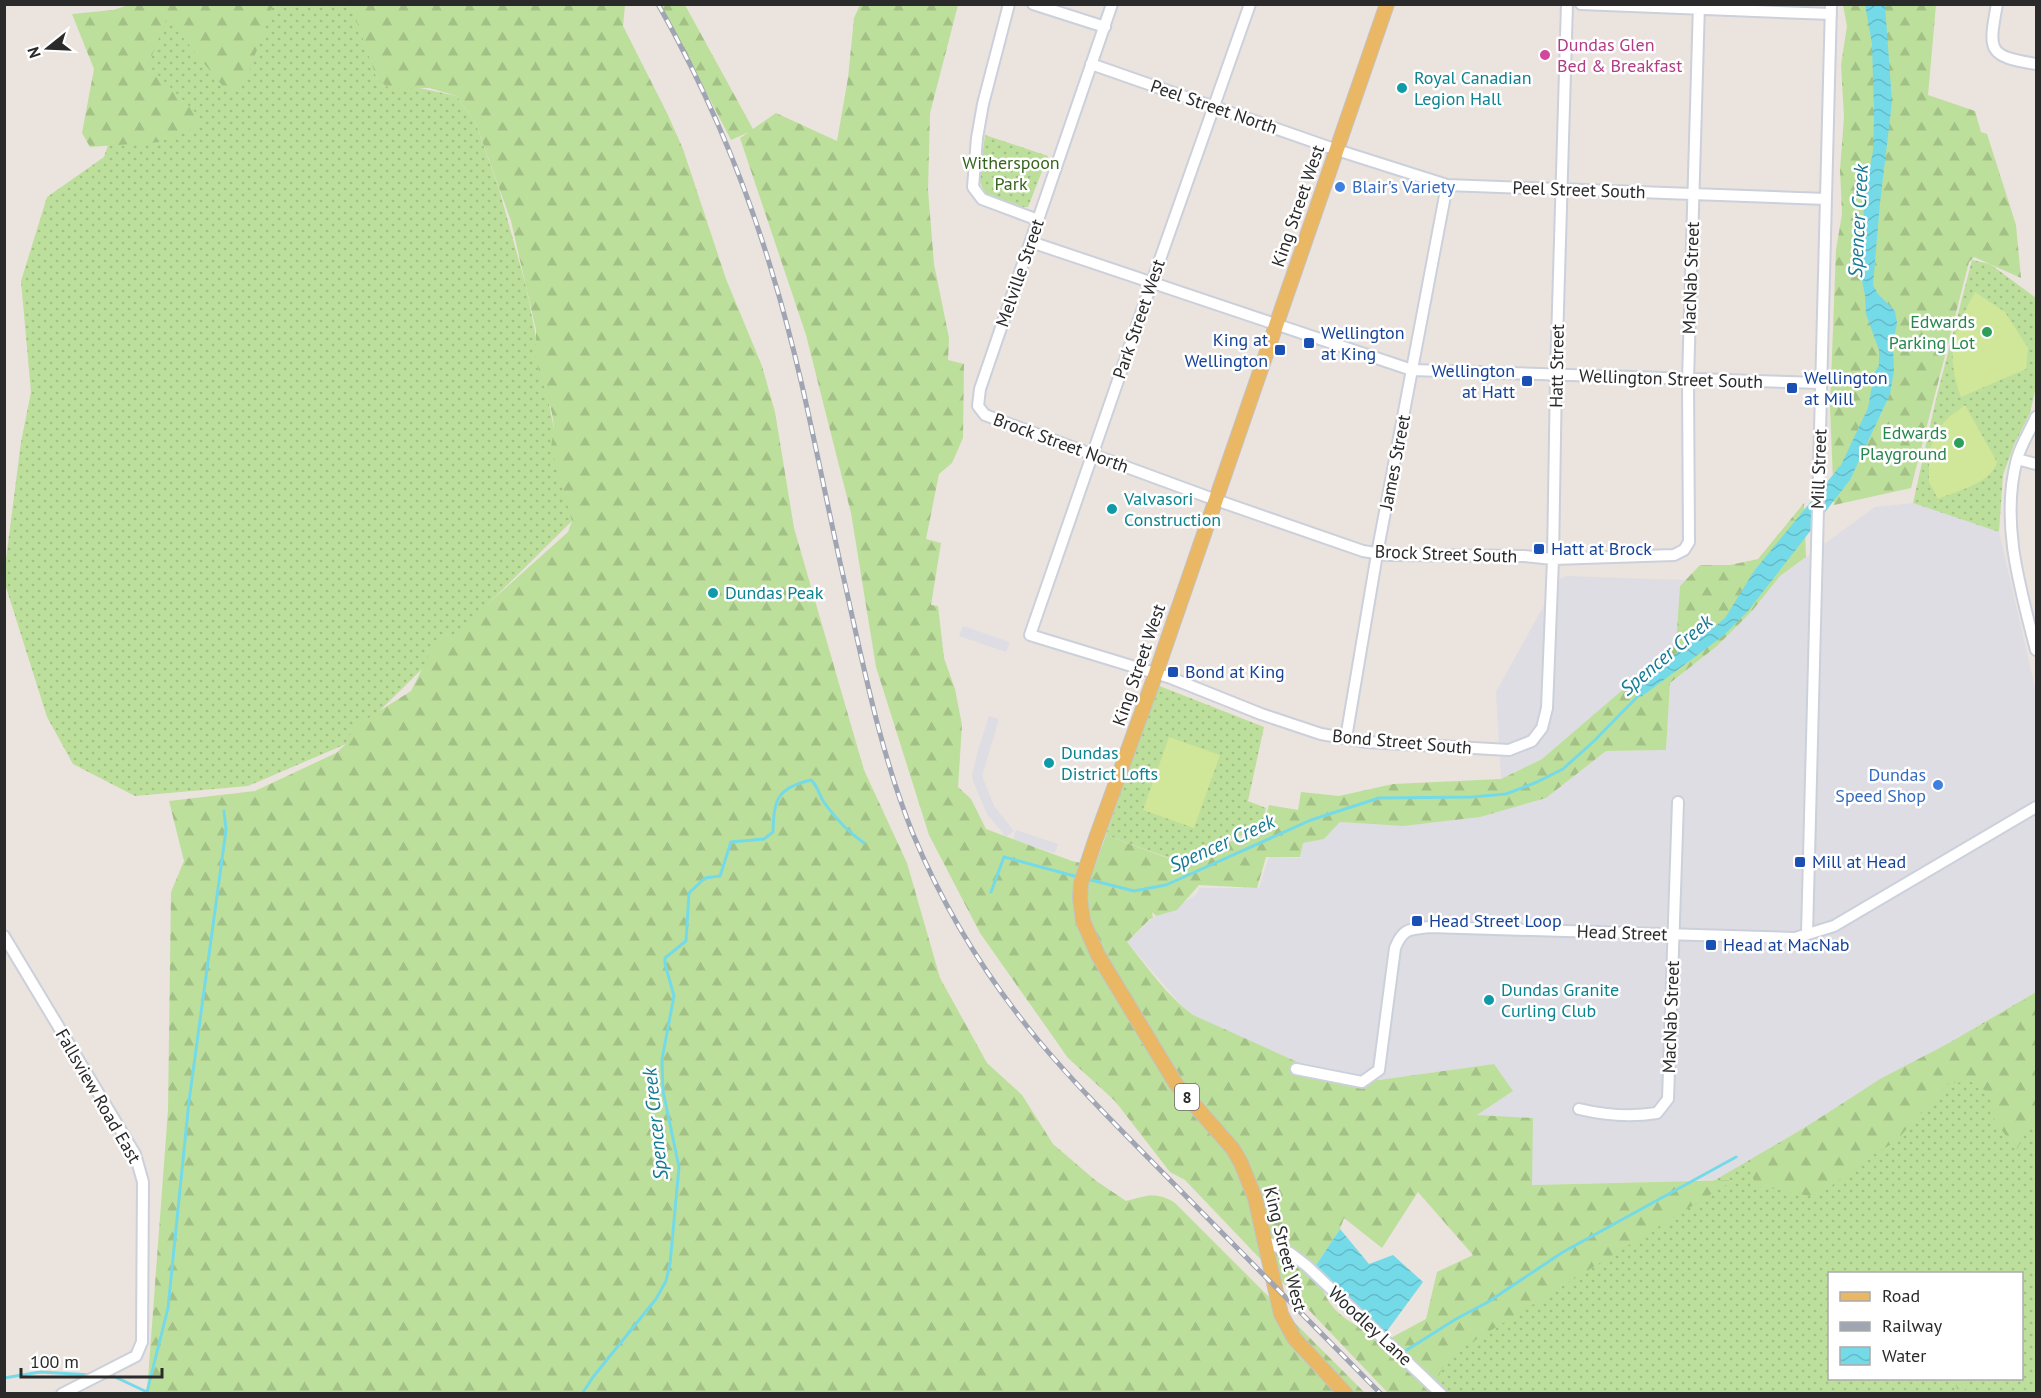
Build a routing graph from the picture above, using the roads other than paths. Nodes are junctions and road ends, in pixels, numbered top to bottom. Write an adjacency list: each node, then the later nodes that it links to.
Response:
1 (1009, 4): 20 (street)
2 (1033, 4): 11 (street)
3 (1112, 4): 11 (street, Melville Street)
4 (1250, 4): 14 (street, Park Street West)
5 (1387, 4): 15 (main road, King Street West / 8)
6 (1567, 4): 17 (street, Hatt Street)
7 (1581, 4): 9 (street)
8 (1997, 4): 13 (street)
9 (1699, 7): 10 (street); 18 (street, MacNab Street)
10 (1831, 9): 19 (street, Mill Street)
11 (1105, 27): 12 (street, Melville Street)
12 (1091, 64): 14 (street, Peel Street North); 20 (street, Melville Street)
13 (2037, 64)
14 (1215, 107): 15 (street, Peel Street North); 22 (street, Park Street West)
15 (1337, 150): 16 (street, Peel Street South); 23 (main road, King Street West / 8)
16 (1447, 185): 17 (street, Peel Street South); 24 (street, James Street)
17 (1562, 190): 18 (street, Peel Street South); 25 (street, Hatt Street)
18 (1694, 194): 19 (street, Peel Street South); 26 (street, MacNab Street)
19 (1826, 199): 27 (street, Mill Street)
20 (1038, 220): 21 (street, Melville Street)
21 (1031, 242): 22 (street, Wellington Street South); 28 (street, Melville Street)
22 (1152, 282): 23 (street, Wellington Street South); 30 (street, Park Street West)
23 (1276, 325): 24 (street, Wellington Street South); 33 (main road, King Street West / 8)
24 (1412, 370): 25 (street, Wellington Street South); 35 (street, James Street)
25 (1556, 376): 26 (street, Wellington Street South); 36 (street, Hatt Street)
26 (1688, 380): 27 (street, Wellington Street South); 34 (street, MacNab Street)
27 (1821, 383): 44 (street, Mill Street)
28 (978, 406): 30 (street, Brock Street North)
29 (2037, 417): 31 (street)
30 (1093, 455): 33 (street, Brock Street North); 37 (street, Park Street West)
31 (2017, 459): 32 (street); 38 (street)
32 (2037, 464)
33 (1216, 500): 35 (street, Brock Street South); 39 (main road, King Street West / 8)
34 (1684, 550): 36 (street, Brock Street South)
35 (1377, 555): 36 (street, Brock Street South); 41 (street, James Street)
36 (1553, 559): 40 (street, Hatt Street)
37 (1030, 635): 39 (street, Bond Street South)
38 (2037, 650)
39 (1156, 674): 41 (street, Bond Street South); 49 (main road, King Street West / 8)
40 (1542, 728): 41 (street, Bond Street South)
41 (1346, 738)
42 (1678, 802): 45 (street, MacNab Street)
43 (2037, 807): 44 (street, Head Street)
44 (1807, 934): 45 (street, Head Street)
45 (1674, 935): 47 (street, Head Street); 48 (street, MacNab Street)
46 (4, 936): 50 (street, Fallsview Road East)
47 (1296, 1069)
48 (1579, 1109)
49 (1267, 1242): 51 (main road, King Street West / 8); 52 (street, Woodley Lane)
50 (62, 1394)
51 (1346, 1394)
52 (1441, 1394)

